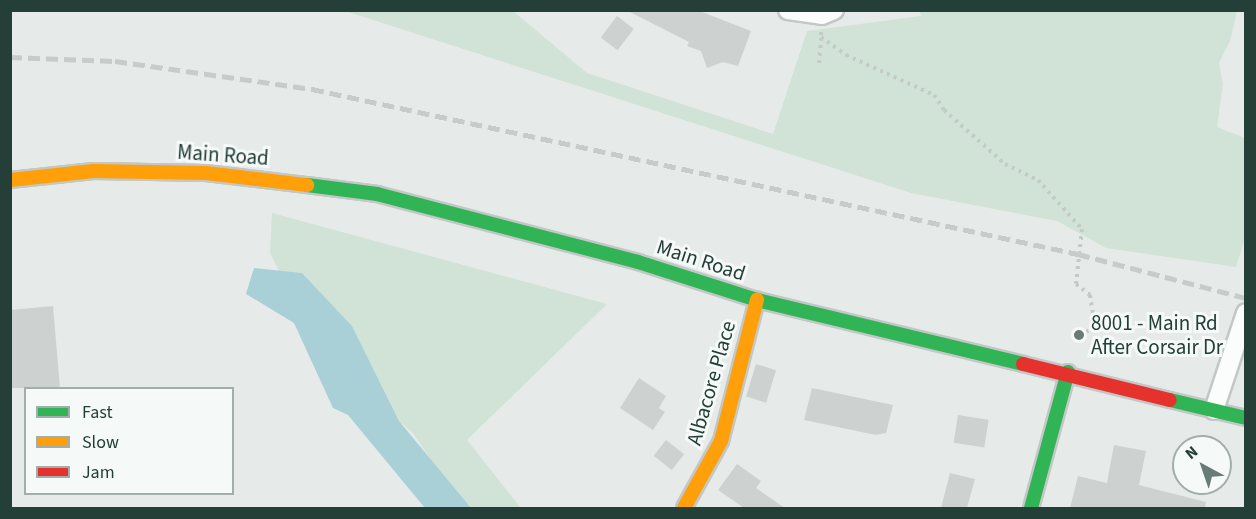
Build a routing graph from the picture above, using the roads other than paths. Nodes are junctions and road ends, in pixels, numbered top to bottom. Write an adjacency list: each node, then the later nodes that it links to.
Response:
1 (788, 10): 2 (street)
2 (828, 13)
3 (10, 180): 4 (main road, Main Road)
4 (757, 300): 6 (main road, Main Road); 9 (main road, Albacore Place)
5 (1245, 313): 7 (street)
6 (1068, 372): 7 (main road, Main Road); 10 (main road)
7 (1214, 410): 8 (main road, Main Road)
8 (1245, 418)
9 (684, 508)
10 (1031, 508)

